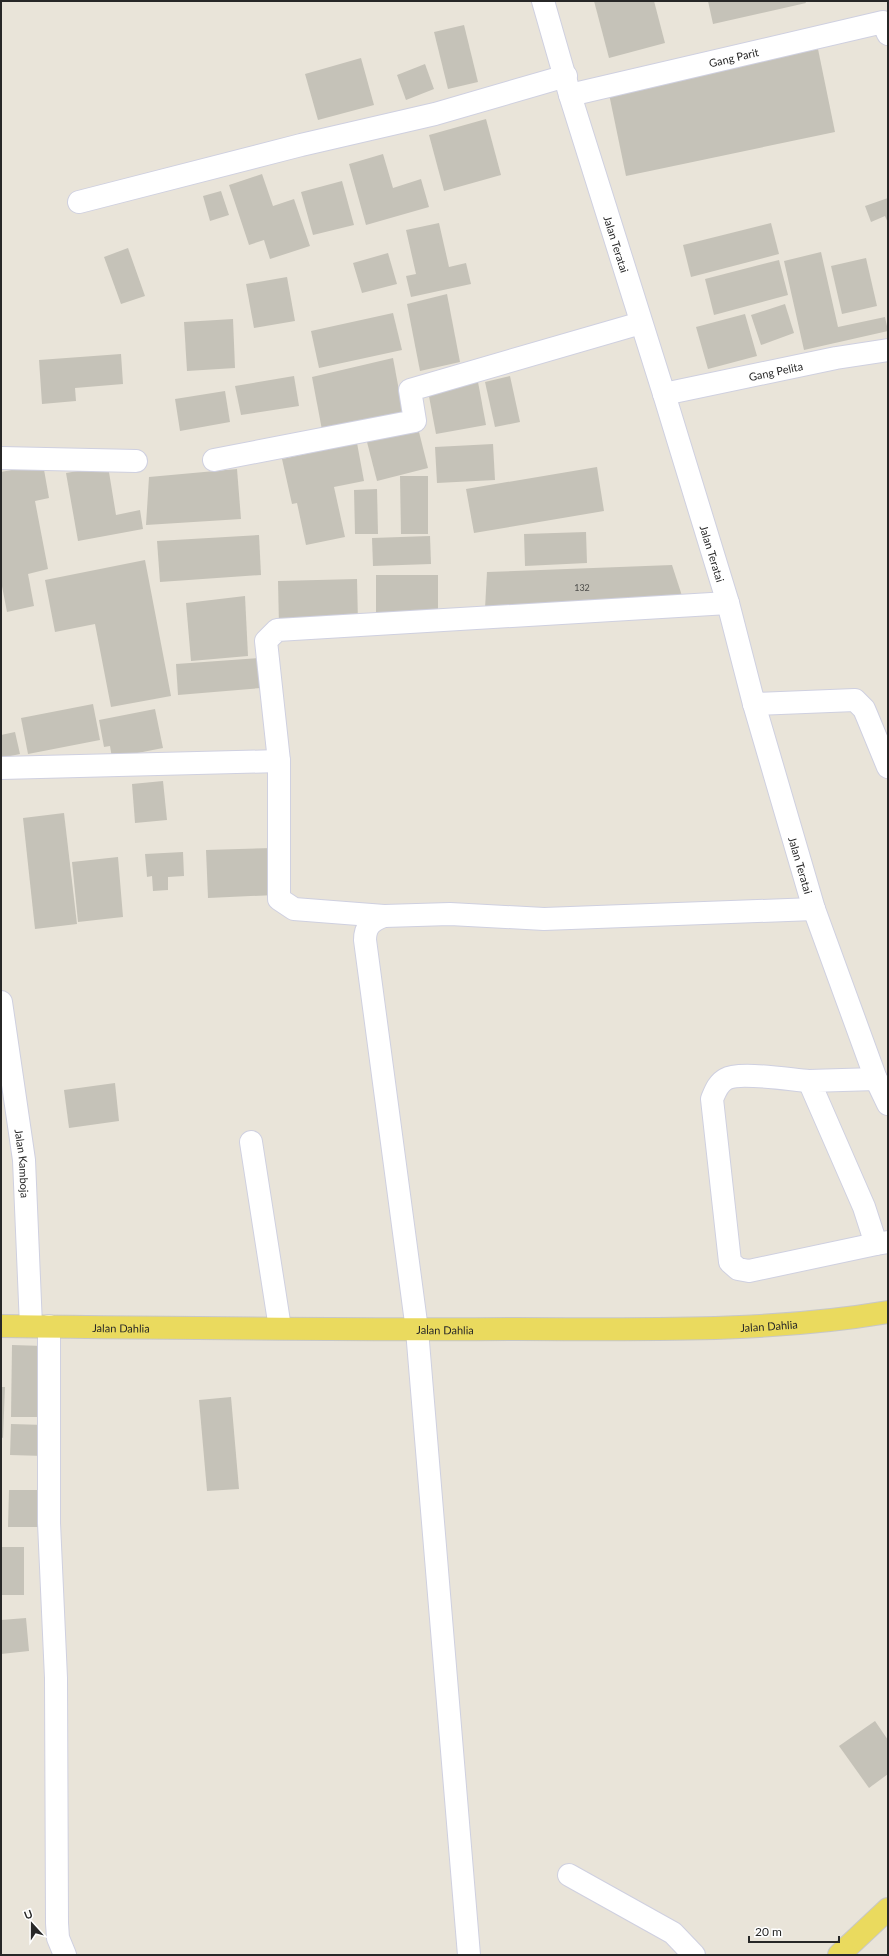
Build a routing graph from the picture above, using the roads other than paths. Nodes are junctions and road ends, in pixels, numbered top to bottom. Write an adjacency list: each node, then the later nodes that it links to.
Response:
1 (543, 1): 3 (street, Jalan Teratai)
2 (888, 34): 3 (street, Gang Parit)
3 (568, 86): 4 (street); 5 (street, Jalan Teratai)
4 (79, 202)
5 (641, 323): 7 (street, Jalan Teratai); 9 (street)
6 (888, 350): 7 (street, Gang Pelita)
7 (664, 394): 11 (street, Jalan Teratai)
8 (1, 458): 10 (street)
9 (214, 460)
10 (136, 461)
11 (728, 604): 12 (street, Jalan Teratai); 13 (street)
12 (754, 704): 14 (street); 16 (street, Jalan Teratai)
13 (279, 761): 15 (street); 17 (street)
14 (888, 767)
15 (1, 768)
16 (814, 909): 17 (street); 19 (street, Jalan Teratai)
17 (384, 916): 28 (street)
18 (1, 1002): 26 (street, Jalan Kamboja)
19 (876, 1079): 20 (street); 21 (street, Jalan Teratai)
20 (809, 1081): 23 (street); 23 (street)
21 (888, 1104)
22 (251, 1142): 27 (street)
23 (882, 1243)
24 (888, 1312): 28 (main road, Jalan Dahlia)
25 (1, 1326): 26 (main road, Jalan Dahlia)
26 (40, 1326): 27 (main road, Jalan Dahlia); 31 (street, Jalan Kamboja)
27 (280, 1328): 28 (main road, Jalan Dahlia)
28 (417, 1330): 32 (street)
29 (569, 1875): 33 (street)
30 (888, 1909): 34 (main road)
31 (65, 1955)
32 (469, 1955)
33 (694, 1955)
34 (839, 1955)

